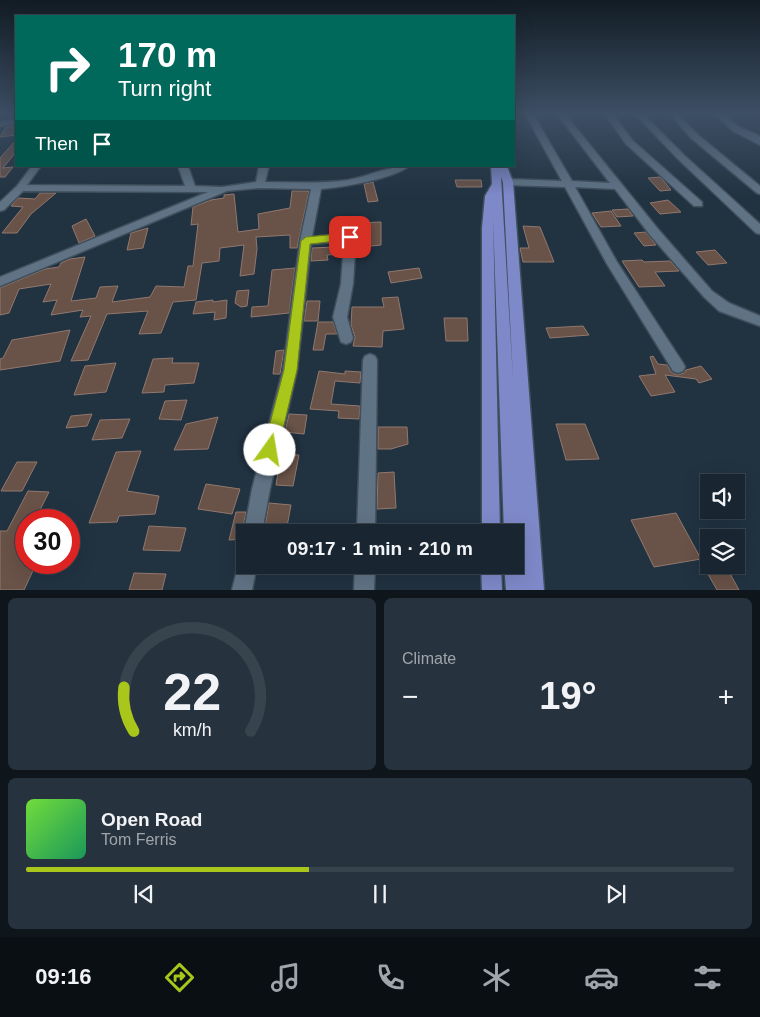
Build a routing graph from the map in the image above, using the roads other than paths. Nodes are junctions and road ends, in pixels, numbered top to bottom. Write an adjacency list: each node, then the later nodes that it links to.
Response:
1 (545, 142): 13 (street)
2 (583, 142): 16 (street)
3 (628, 142): 21 (street)
4 (666, 142): 23 (street)
5 (701, 142): 20 (street)
6 (36, 167): 17 (street)
7 (183, 167): 18 (street)
8 (264, 167): 14 (street)
9 (402, 167): 15 (street)
10 (496, 167): 12 (main road)
11 (502, 167): 12 (main road)
12 (502, 182): 13 (street); 32 (main road); 33 (main road); 42 (main road)
13 (569, 183): 16 (street); 29 (street)
14 (260, 185): 15 (street); 19 (street)
15 (317, 186): 24 (street)
16 (618, 186): 26 (street)
17 (20, 188): 18 (street); 22 (street)
18 (190, 188): 19 (street)
19 (224, 189): 25 (street)
20 (760, 191)
21 (698, 204)
22 (0, 208)
23 (760, 230)
24 (306, 241): 27 (street); 30 (street)
25 (0, 282)
26 (760, 321)
27 (346, 338)
28 (370, 360): 31 (street)
29 (678, 367)
30 (254, 524)
31 (366, 524)
32 (491, 524)
33 (513, 524)
34 (245, 574): 38 (street)
35 (365, 574): 39 (street)
36 (491, 574): 40 (main road)
37 (515, 574): 41 (main road)
38 (242, 590)
39 (364, 590)
40 (492, 590)
41 (516, 590)
42 (534, 590)

